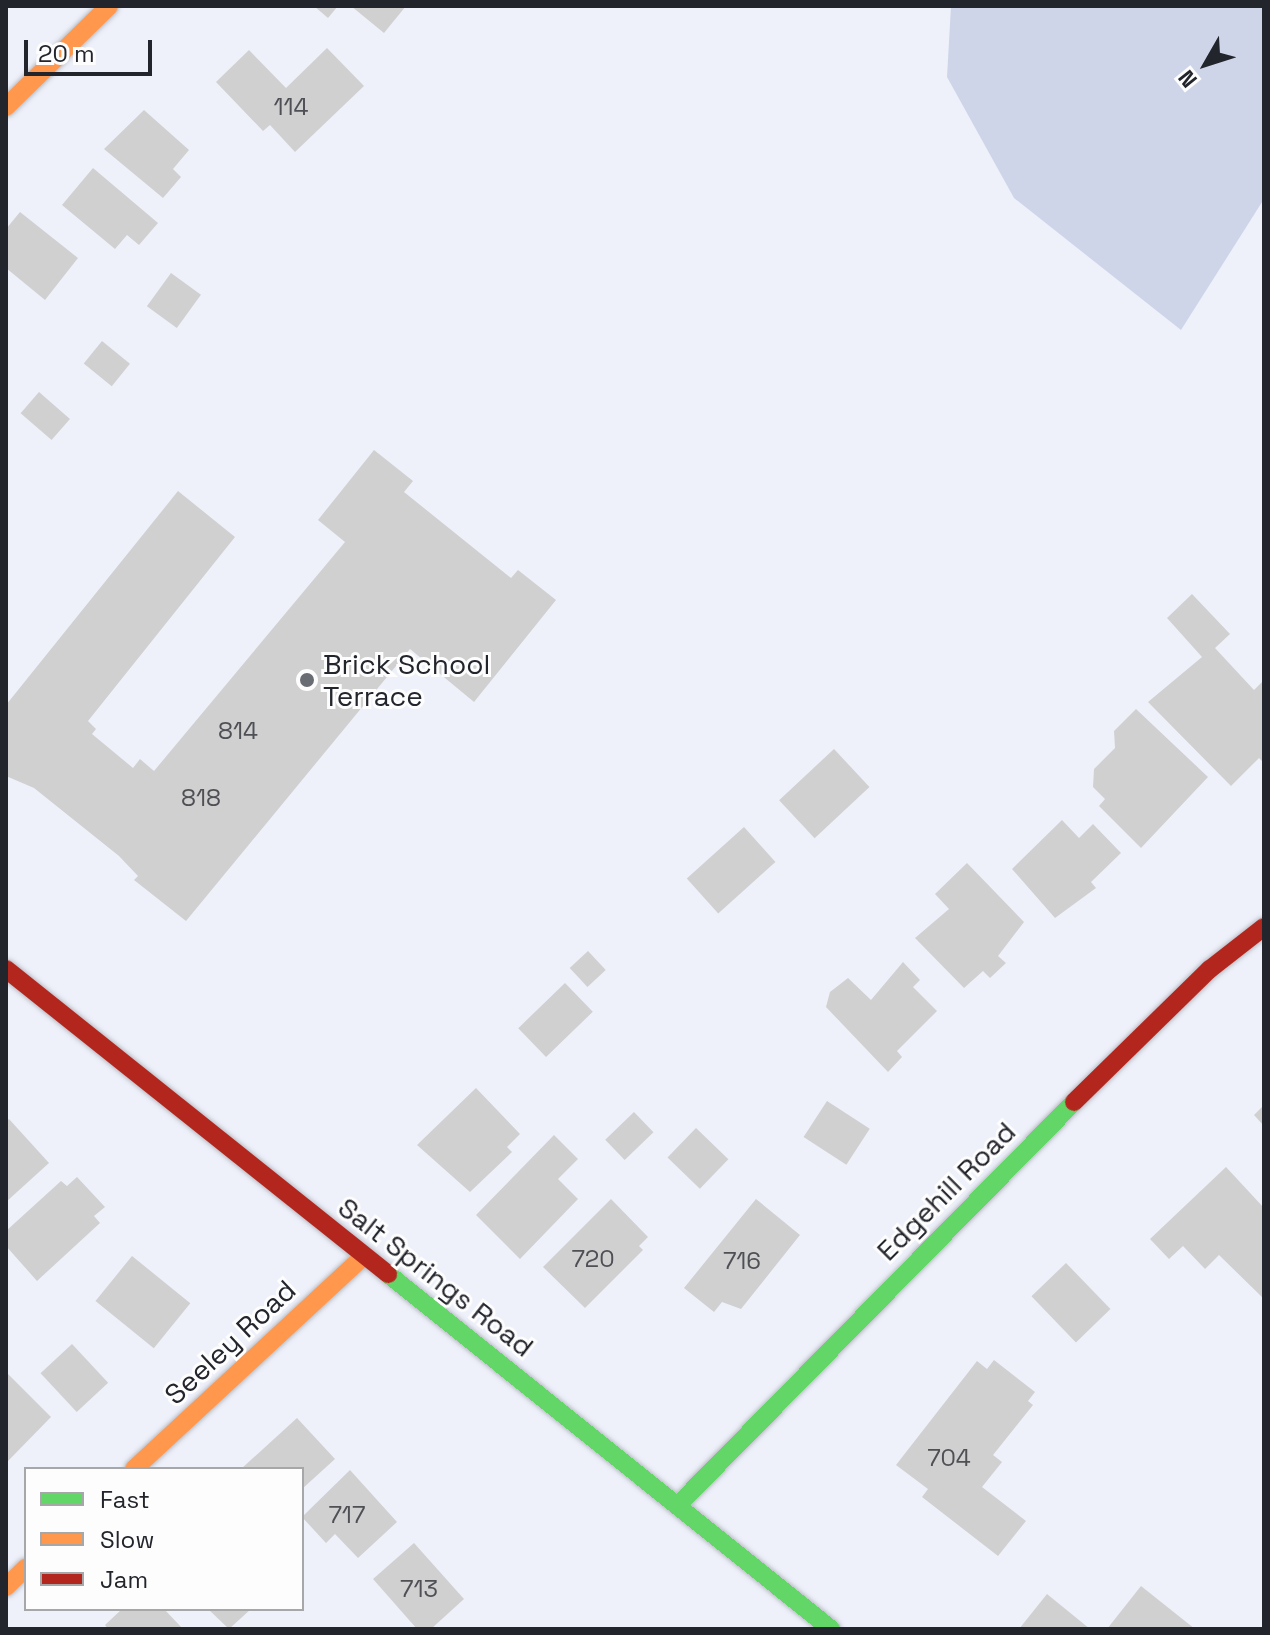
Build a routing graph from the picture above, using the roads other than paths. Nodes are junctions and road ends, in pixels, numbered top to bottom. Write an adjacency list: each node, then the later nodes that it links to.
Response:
1 (109, 6): 2 (street)
2 (6, 107)
3 (1264, 927): 7 (street, Edgehill Road)
4 (6, 969): 5 (street, Salt Springs Road)
5 (364, 1256): 6 (street, Seeley Road); 7 (street, Salt Springs Road)
6 (136, 1467)
7 (678, 1505): 10 (street, Salt Springs Road)
8 (24, 1570): 9 (street)
9 (6, 1587)
10 (831, 1629)

